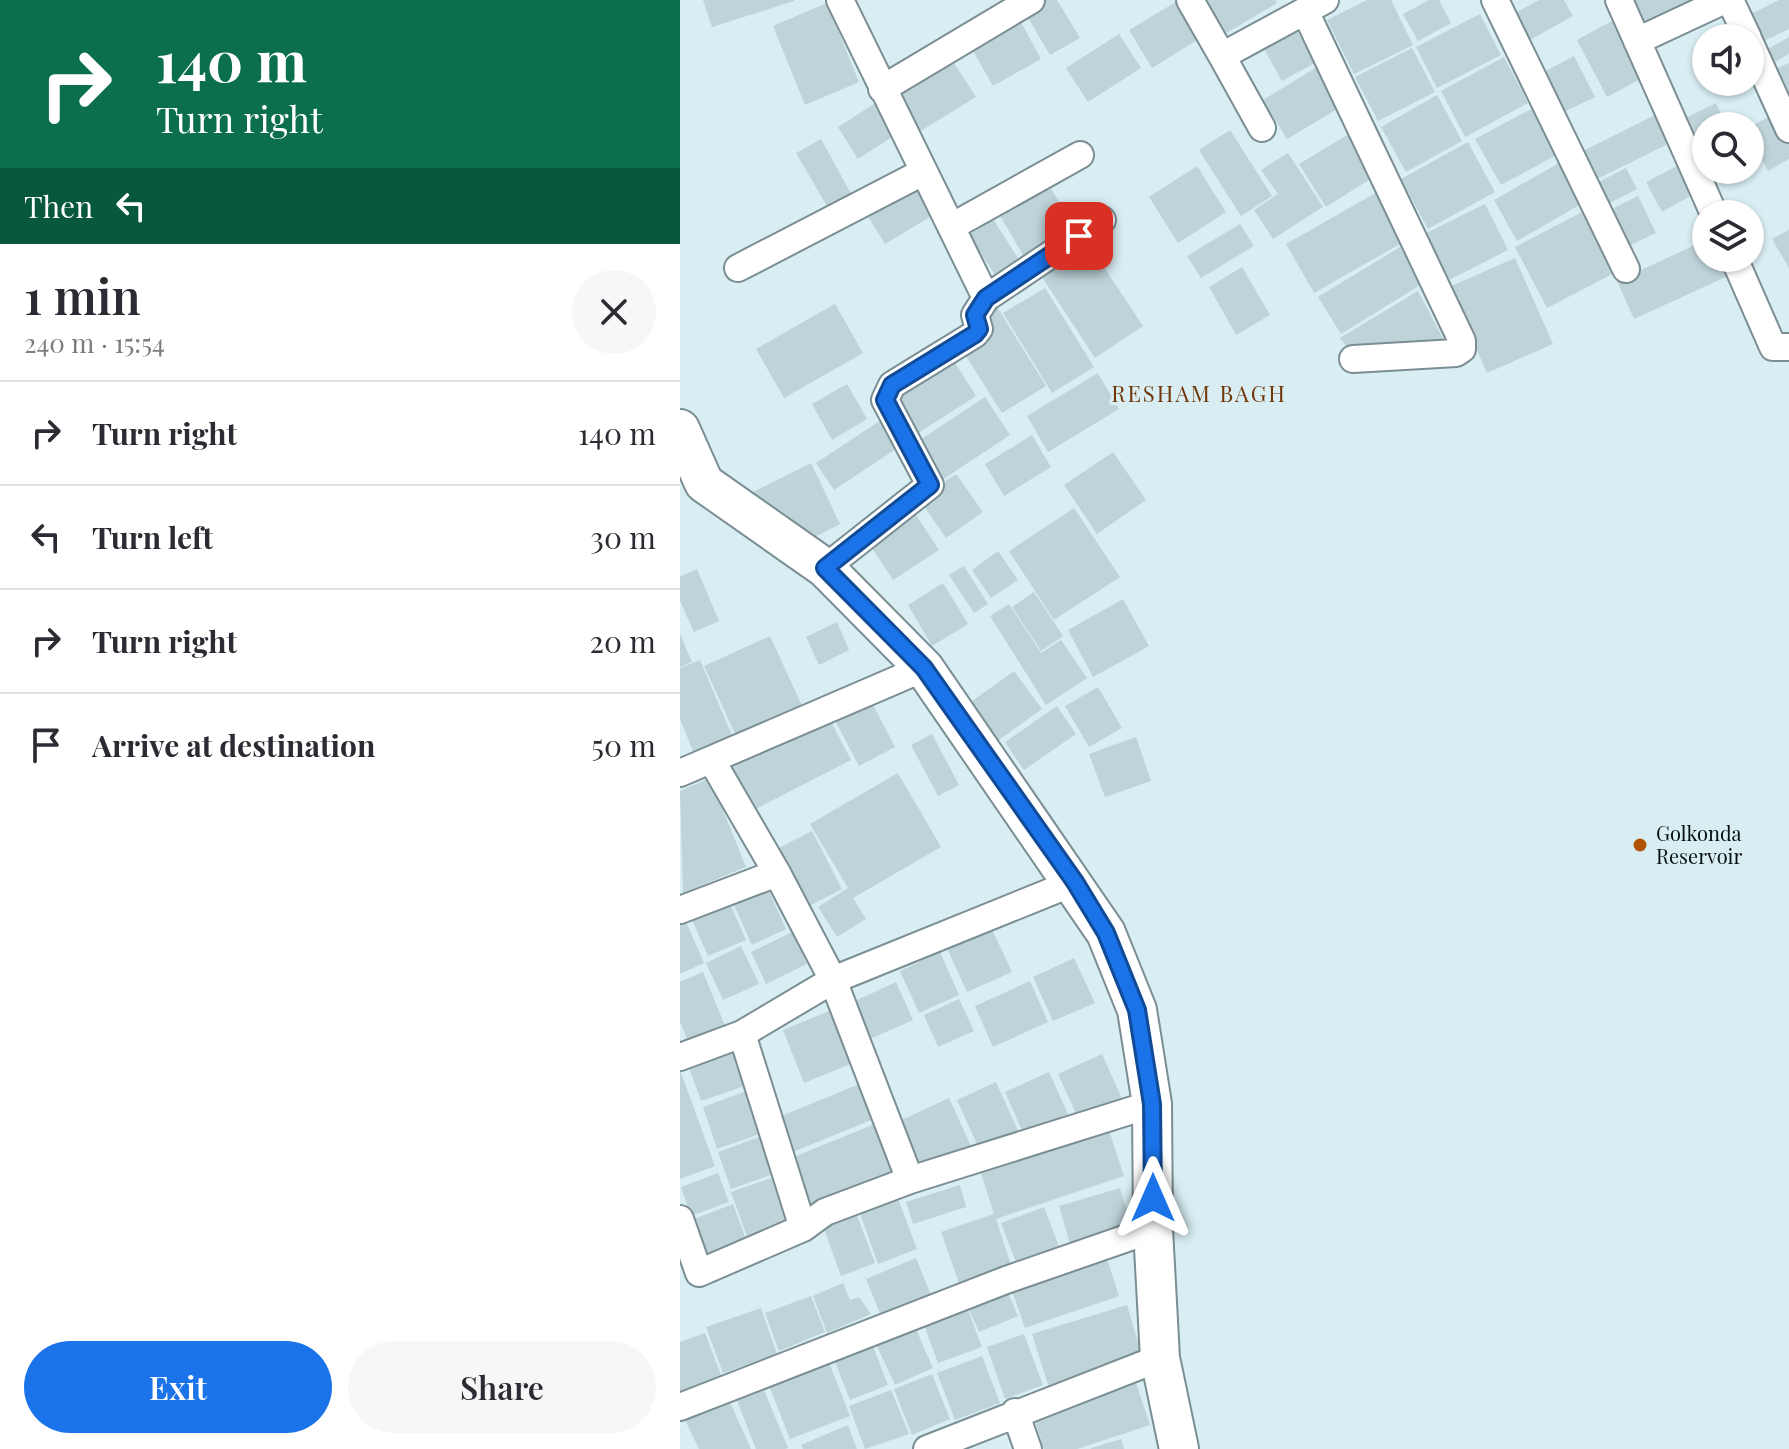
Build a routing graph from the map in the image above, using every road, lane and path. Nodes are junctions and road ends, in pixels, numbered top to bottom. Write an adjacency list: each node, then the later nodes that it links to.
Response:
1 (840, 0): 12 (street)
2 (1031, 0): 12 (street)
3 (1190, 0): 10 (street)
4 (1495, 0): 21 (street)
5 (1619, 0): 9 (street)
6 (1728, 0): 8 (street); 9 (street)
7 (1315, 5): 10 (street); 25 (street)
8 (1741, 24)
9 (1637, 41): 17 (street)
10 (1222, 56): 13 (street)
11 (1764, 73): 14 (street)
12 (882, 89): 16 (street)
13 (1262, 128)
14 (1789, 129)
15 (1080, 155): 19 (street)
16 (923, 172): 19 (street); 20 (street)
17 (1708, 200)
18 (1102, 220): 23 (street)
19 (951, 227): 23 (street)
20 (738, 268)
21 (1626, 269)
22 (1740, 272): 24 (street)
23 (986, 298): 27 (street)
24 (1789, 347)
25 (1353, 359)
26 (680, 429): 27 (street)
27 (825, 568): 28 (street)
28 (924, 668): 29 (street); 32 (street)
29 (712, 761): 30 (street); 31 (street)
30 (680, 773)
31 (777, 873): 33 (street); 34 (street)
32 (1075, 882): 34 (street); 37 (street)
33 (680, 910)
34 (833, 980): 35 (street); 38 (street)
35 (742, 1034): 36 (street); 40 (street)
36 (680, 1057)
37 (1152, 1104): 38 (street); 41 (street)
38 (910, 1180): 40 (street)
39 (680, 1219): 40 (street)
40 (803, 1228)
41 (1153, 1229): 42 (street); 43 (street)
42 (1160, 1358): 44 (street); 47 (street)
43 (680, 1407)
44 (1015, 1412): 45 (street); 46 (street)
45 (927, 1449)
46 (1028, 1449)
47 (1179, 1449)

